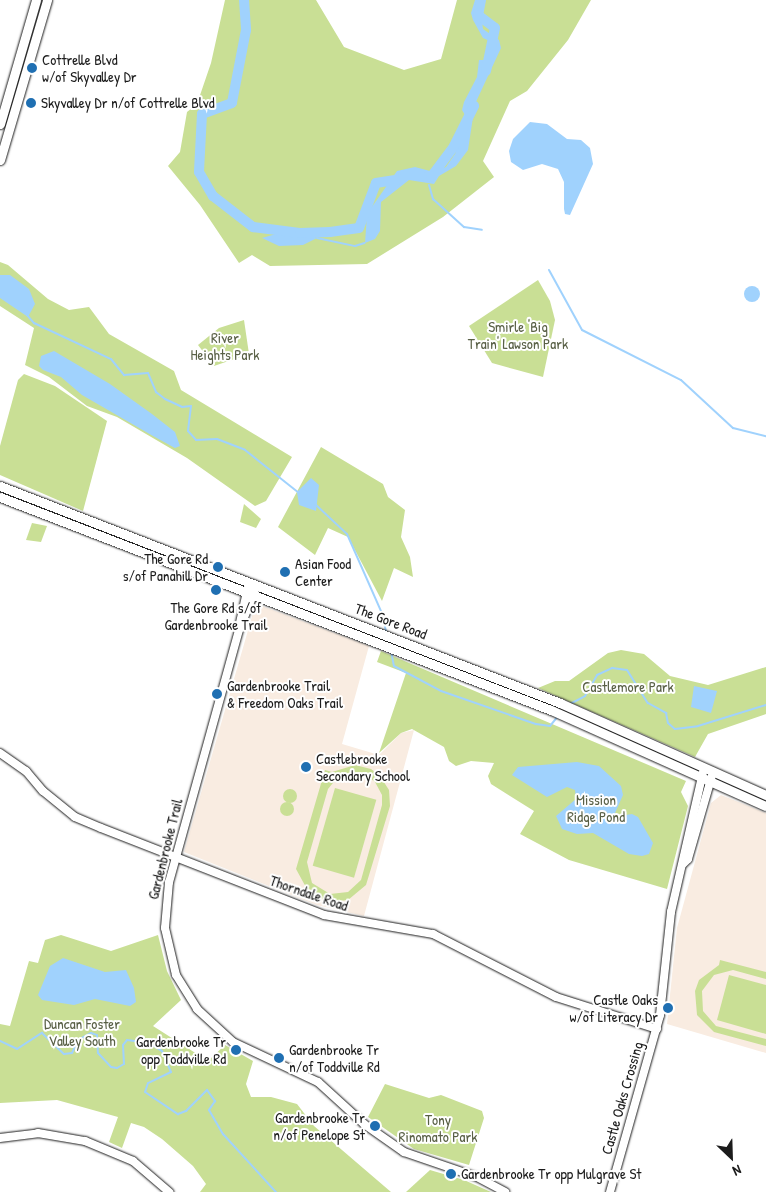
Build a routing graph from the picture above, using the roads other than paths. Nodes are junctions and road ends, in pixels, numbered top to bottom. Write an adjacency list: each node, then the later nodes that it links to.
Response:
1 (36, 0): 3 (main road)
2 (47, 0): 4 (main road)
3 (0, 124)
4 (0, 160)
5 (0, 486): 7 (main road, The Gore Road)
6 (0, 497): 8 (main road, The Gore Road)
7 (62, 510): 8 (main road); 9 (main road, The Gore Road)
8 (58, 520): 10 (main road, The Gore Road)
9 (159, 549): 10 (main road); 11 (main road, The Gore Road)
10 (155, 559): 12 (main road, The Gore Road)
11 (252, 584): 12 (street, Gardenbrooke Trail); 14 (main road, The Gore Road)
12 (249, 594): 15 (main road, The Gore Road); 18 (street, Gardenbrooke Trail)
13 (0, 753): 18 (street, Thorndale Road)
14 (708, 770): 15 (street, Castle Oaks Crossing); 16 (main road, The Gore Road)
15 (706, 781): 17 (main road, The Gore Road); 19 (street, Castle Oaks Crossing)
16 (766, 795)
17 (766, 806)
18 (175, 857): 19 (street, Thorndale Road); 22 (street, Gardenbrooke Trail)
19 (656, 1029): 23 (street, Castle Oaks Crossing)
20 (0, 1138): 21 (street)
21 (169, 1192)
22 (505, 1192)
23 (610, 1192)

